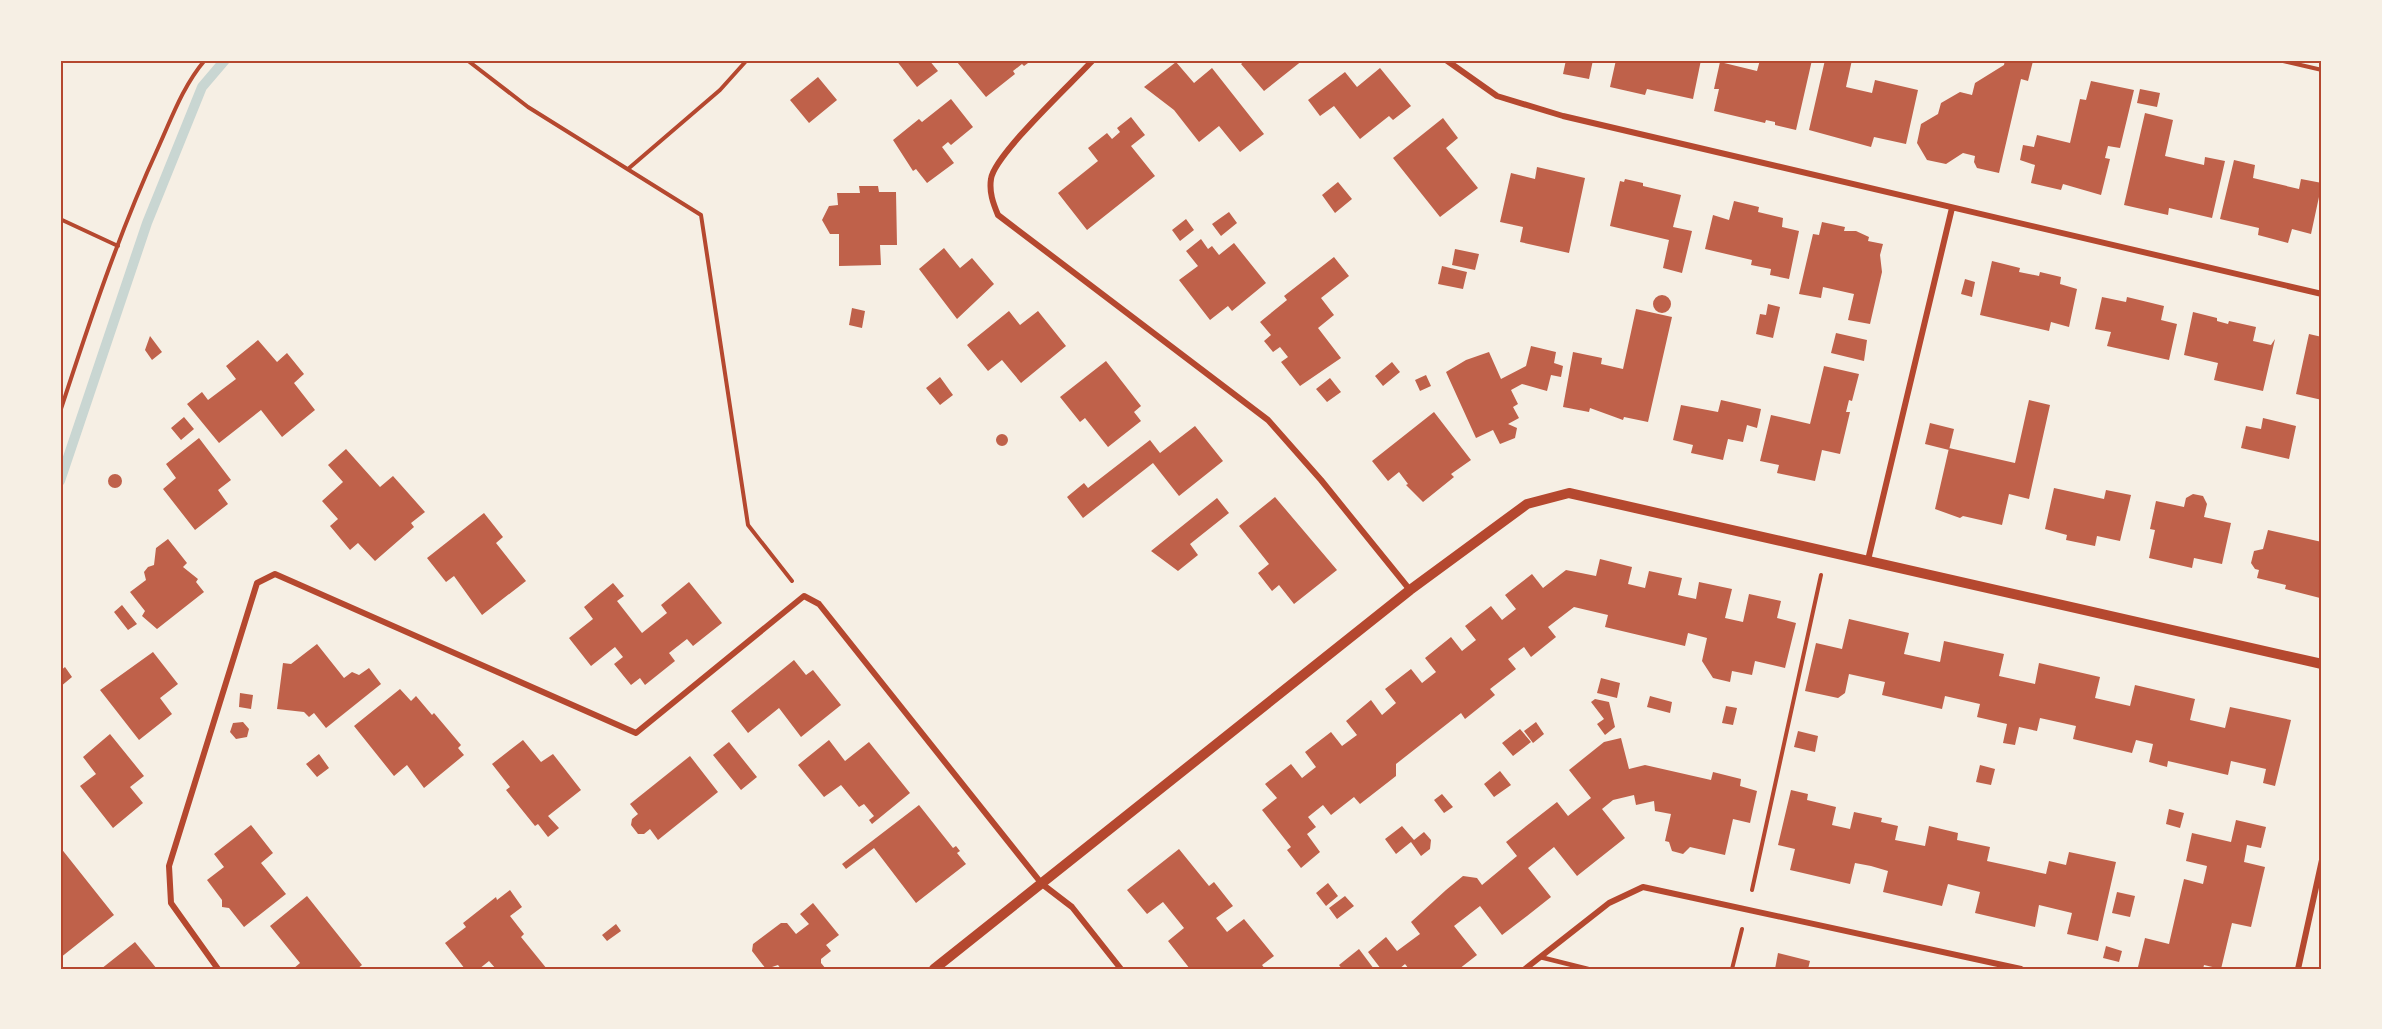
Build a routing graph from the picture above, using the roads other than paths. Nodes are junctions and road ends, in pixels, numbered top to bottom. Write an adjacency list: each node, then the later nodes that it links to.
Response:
1 (1093, 60): 6 (street)
2 (1446, 60): 3 (street)
3 (1952, 208): 4 (street); 5 (street)
4 (2322, 294)
5 (1868, 560): 6 (street); 7 (street)
6 (1410, 590): 9 (street)
7 (2322, 664)
8 (2322, 860): 17 (street)
9 (1042, 884): 11 (street); 12 (street); 13 (street)
10 (1540, 957): 14 (street); 15 (lane); 16 (street)
11 (218, 969)
12 (934, 969)
13 (1121, 969)
14 (1525, 969)
15 (1588, 969)
16 (2021, 969)
17 (2298, 969)

